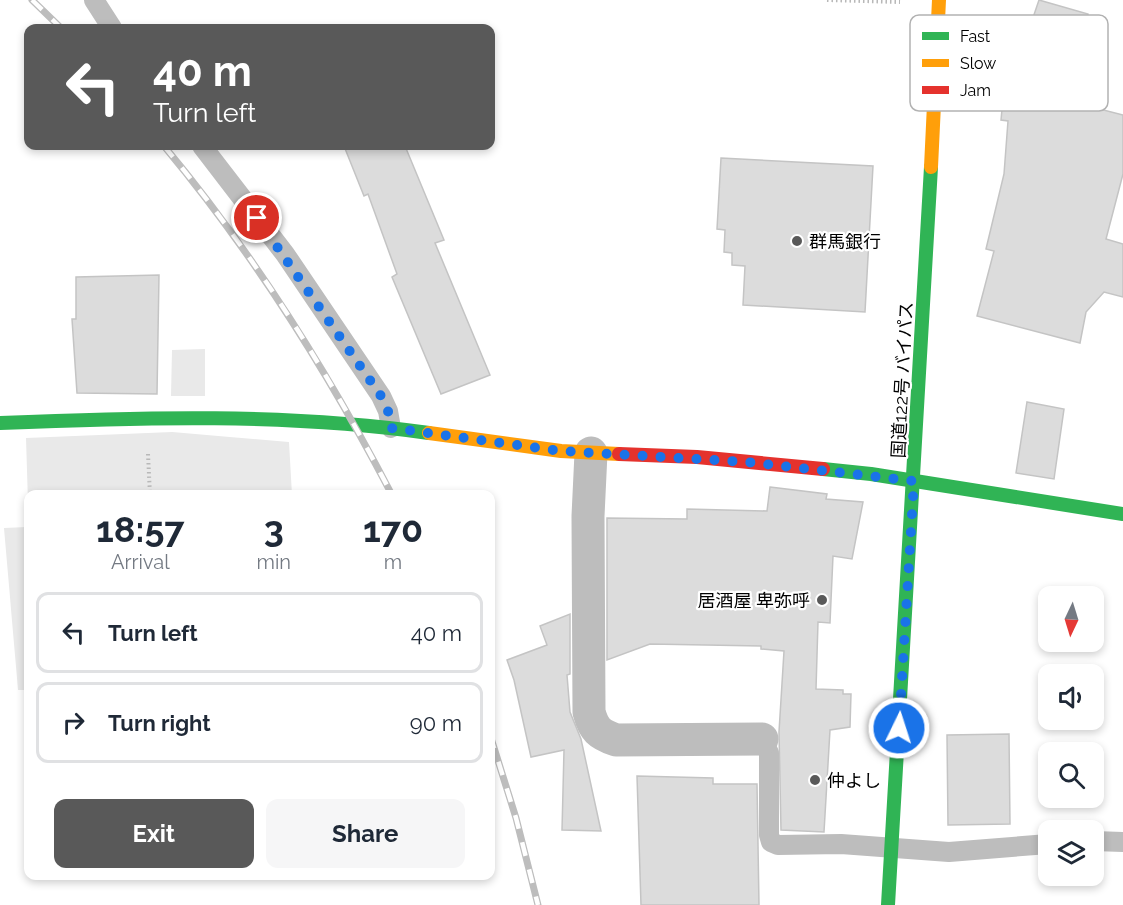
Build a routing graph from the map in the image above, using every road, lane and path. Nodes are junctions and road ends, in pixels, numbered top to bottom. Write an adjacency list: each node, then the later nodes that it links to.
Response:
1 (94, 0): 6 (lane)
2 (827, 0): 4 (path)
3 (939, 0): 5 (street, 国道122号 バイパス)
4 (900, 2)
5 (938, 15)
6 (109, 24)
7 (933, 111): 12 (street, 国道122号 バイパス)
8 (205, 150): 10 (lane)
9 (0, 423): 10 (street)
10 (391, 428): 11 (street)
11 (591, 453): 12 (street); 14 (street)
12 (914, 481): 13 (street); 18 (street, 国道122号 バイパス)
13 (1123, 514)
14 (762, 739): 18 (lane)
15 (1104, 841): 16 (lane)
16 (1123, 842)
17 (1038, 845): 18 (lane)
18 (891, 847): 19 (street, 国道122号 バイパス)
19 (888, 905)

